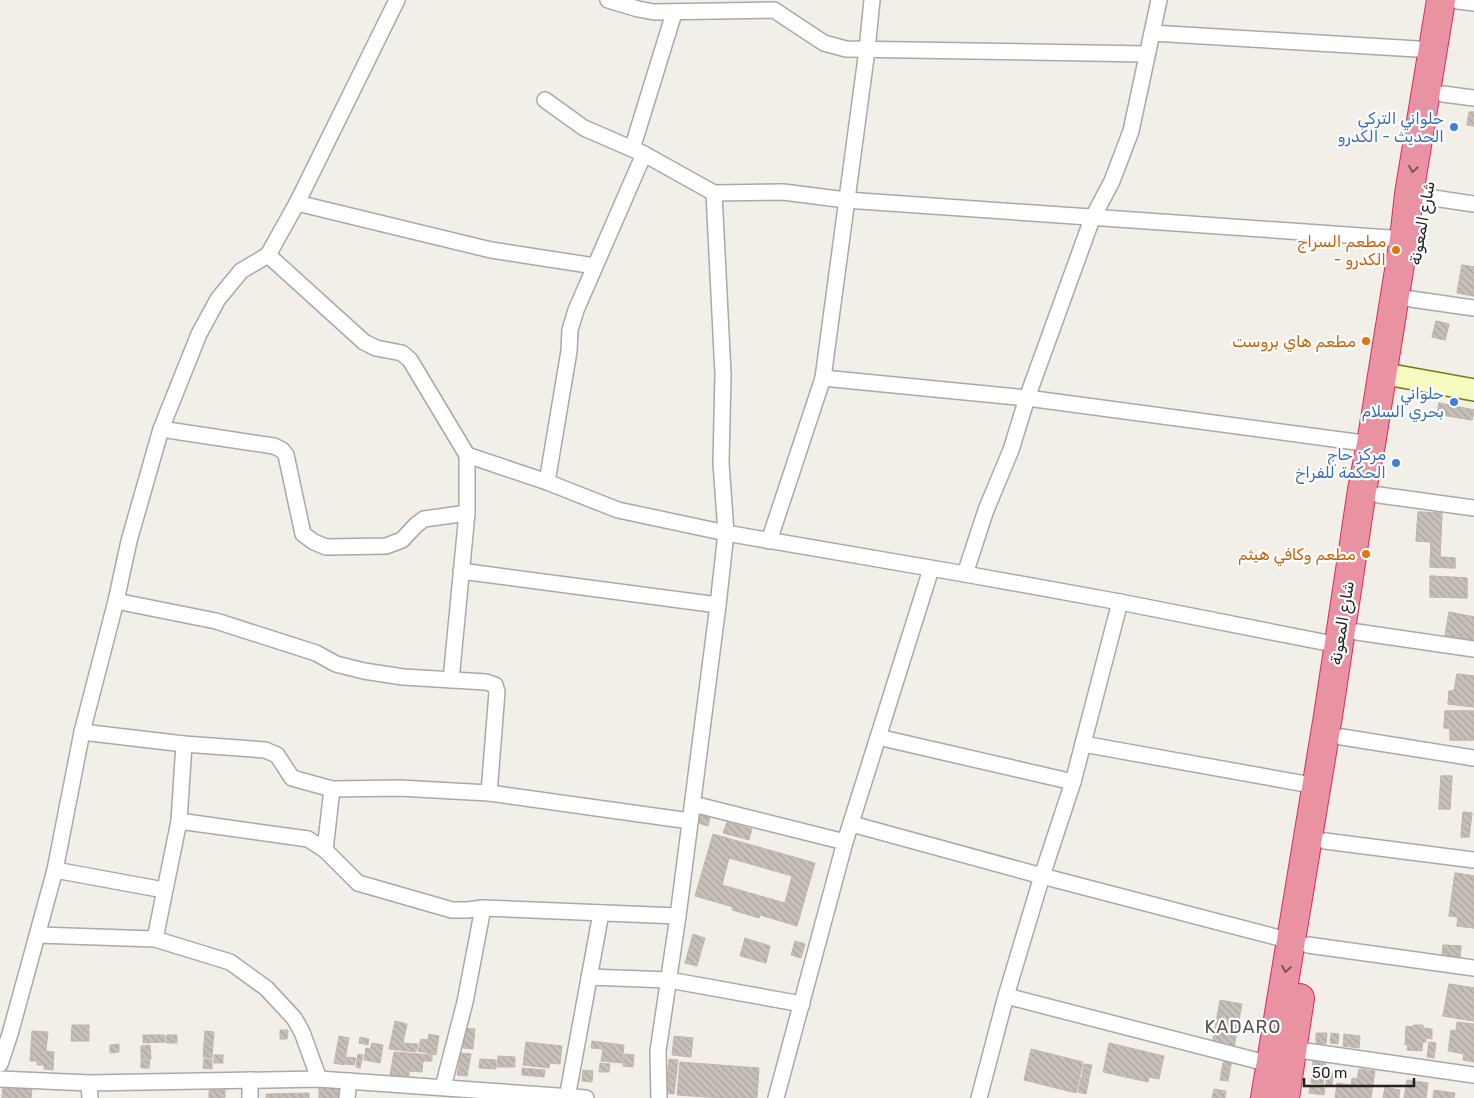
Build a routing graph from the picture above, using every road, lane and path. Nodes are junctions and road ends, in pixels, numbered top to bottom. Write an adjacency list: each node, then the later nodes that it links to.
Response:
1 (398, 0): 19 (street)
2 (608, 0): 7 (street)
3 (872, 0): 9 (street)
4 (1159, 0): 8 (street)
5 (1458, 1): 10 (highway, شارع المعونة); 12 (highway, شارع المعونة)
6 (772, 5): 7 (street); 9 (street)
7 (674, 12): 15 (street)
8 (1152, 33): 10 (street); 11 (street)
9 (867, 50): 11 (street); 18 (street)
10 (1434, 50): 22 (highway, شارع المعونة, one-way to 22)
11 (1147, 54): 21 (street)
12 (1443, 94): 13 (street); 17 (highway, شارع المعونة)
13 (1474, 98)
14 (545, 100): 15 (street)
15 (638, 152): 16 (street); 24 (street)
16 (714, 193): 18 (street); 38 (street)
17 (1427, 197): 20 (street); 25 (highway, شارع المعونة)
18 (846, 200): 21 (street); 28 (street)
19 (297, 202): 23 (street); 24 (street)
20 (1474, 204)
21 (1092, 219): 22 (street); 30 (street)
22 (1404, 239): 27 (highway, شارع المعونة)
23 (268, 255): 31 (street); 33 (street)
24 (596, 266): 34 (street)
25 (1411, 299): 26 (street); 27 (highway, شارع المعونة)
26 (1474, 308)
27 (1390, 374): 29 (street); 32 (highway, شارع المعونة); 35 (highway, شارع المعونة)
28 (823, 378): 30 (street); 39 (street)
29 (1474, 390)
30 (1027, 398): 32 (street); 42 (street)
31 (161, 429): 37 (street); 43 (street)
32 (1371, 444): 46 (highway, شارع المعونة)
33 (467, 455): 34 (street); 37 (street)
34 (547, 482): 38 (street)
35 (1379, 495): 36 (street); 46 (highway, شارع المعونة)
36 (1474, 508)
37 (468, 513): 41 (street)
38 (726, 534): 39 (street); 45 (street)
39 (769, 541): 40 (street)
40 (931, 569): 42 (street); 50 (street)
41 (461, 571): 45 (street); 48 (street)
42 (965, 574): 44 (street)
43 (116, 601): 48 (street); 49 (street)
44 (1120, 602): 46 (street); 53 (street)
45 (718, 605): 59 (street)
46 (1347, 639): 47 (street); 51 (highway, شارع المعونة); 56 (highway, شارع المعونة)
47 (1474, 649)
48 (451, 680): 58 (street)
49 (82, 732): 52 (street); 67 (street)
50 (878, 737): 55 (street); 62 (street)
51 (1342, 737): 54 (street); 63 (highway, شارع المعونة)
52 (184, 744): 57 (street); 60 (street)
53 (1083, 744): 55 (street); 56 (street)
54 (1474, 758)
55 (1074, 782): 68 (street)
56 (1317, 786): 70 (highway, شارع المعونة)
57 (332, 789): 58 (street); 65 (street)
58 (489, 793): 61 (street)
59 (692, 804): 61 (street); 64 (street)
60 (179, 821): 65 (street); 69 (street)
61 (690, 821): 73 (street)
62 (852, 824): 64 (street); 68 (street)
63 (1325, 841): 66 (street); 70 (highway, شارع المعونة)
64 (845, 842): 81 (street)
65 (325, 850): 71 (street)
66 (1474, 860)
67 (55, 870): 69 (street); 74 (street)
68 (1042, 876): 76 (street); 80 (street)
69 (164, 890): 75 (street)
70 (1306, 901): 76 (highway, شارع المعونة)
71 (483, 908): 72 (street); 90 (street)
72 (601, 913): 73 (street); 78 (street)
73 (678, 916): 79 (street)
74 (38, 935): 75 (street); 82 (street)
75 (155, 939): 87 (street)
76 (1299, 943): 77 (street); 83 (highway, شارع المعونة)
77 (1474, 968)
78 (589, 977): 79 (street); 92 (street)
79 (669, 980): 81 (street); 96 (street)
80 (1006, 996): 83 (street); 98 (street)
81 (802, 1004): 97 (street)
82 (5, 1033): 84 (street)
83 (1281, 1056): 85 (street); 99 (highway, شارع المعونة); 100 (highway, شارع المعونة)
84 (0, 1064)
85 (1474, 1075)
86 (0, 1079): 91 (street)
87 (319, 1079): 88 (street); 89 (street)
88 (250, 1080): 91 (street); 93 (street)
89 (349, 1081): 90 (street); 94 (street)
90 (443, 1087): 92 (street)
91 (90, 1090)
92 (567, 1097): 95 (street)
93 (250, 1098)
94 (347, 1098)
95 (586, 1098)
96 (658, 1098)
97 (776, 1098)
98 (979, 1098)
99 (1265, 1098)
100 (1285, 1098)

